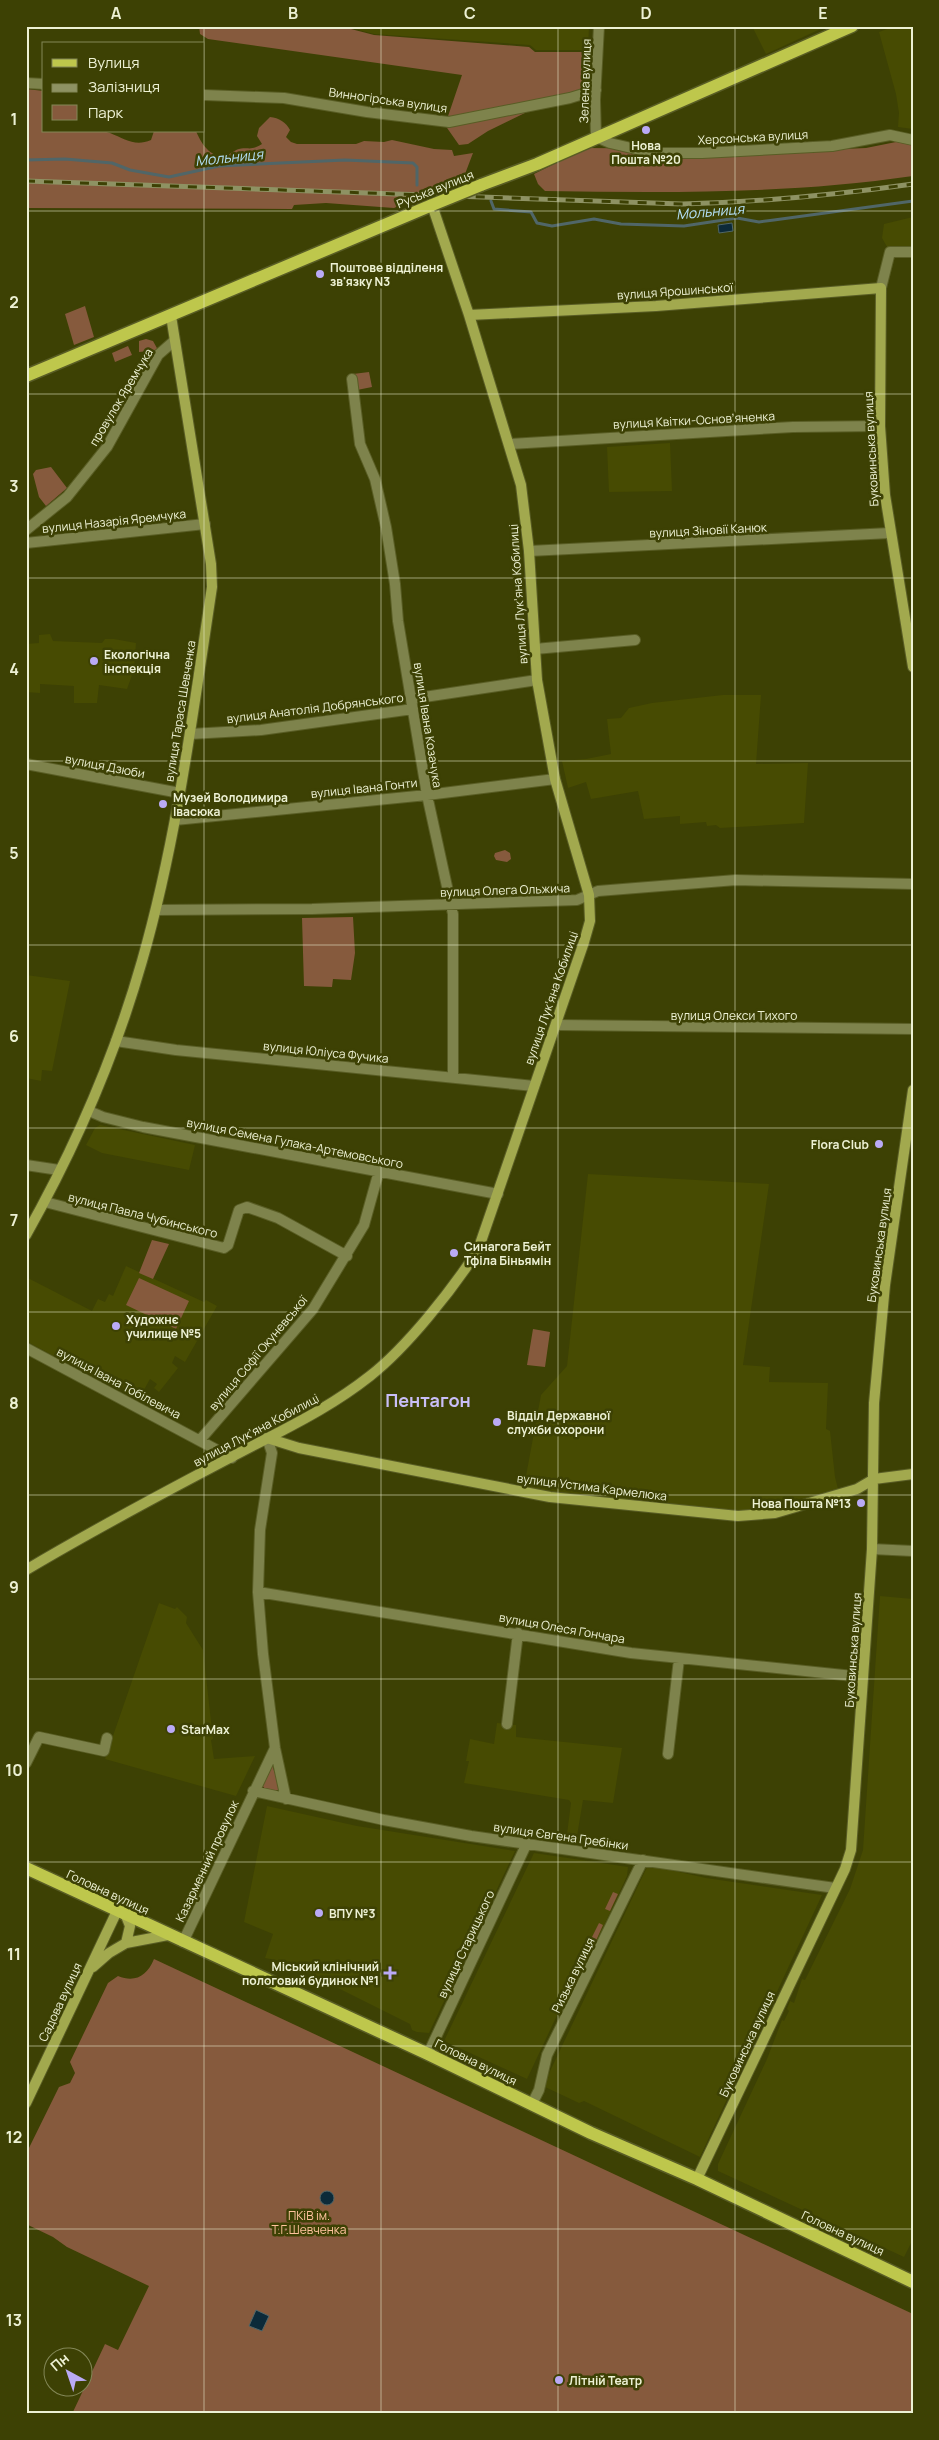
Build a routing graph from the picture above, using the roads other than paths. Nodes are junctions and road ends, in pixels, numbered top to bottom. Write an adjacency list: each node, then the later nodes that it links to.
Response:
1 (599, 26): 5 (street, Зелена вулиця)
2 (852, 26): 7 (main road, Руська вулиця)
3 (26, 83): 4 (street)
4 (42, 84)
5 (596, 90): 6 (street, Винногірська вулиця); 7 (street, Зелена вулиця)
6 (205, 95)
7 (596, 137): 8 (street, Херсонська вулиця); 9 (main road, Руська вулиця, bridge)
8 (913, 140)
9 (432, 205): 12 (street, вулиця Лукʼяна Кобилиці); 13 (main road, Руська вулиця)
10 (913, 252): 11 (street, Буковинська вулиця)
11 (882, 288): 12 (street, вулиця Ярошинської); 17 (street, Буковинська вулиця)
12 (470, 315): 18 (street, вулиця Лукʼяна Кобилиці)
13 (171, 316): 14 (street, вулиця Тараса Шевченка); 15 (main road, Руська вулиця)
14 (174, 341): 19 (street, вулиця Тараса Шевченка); 20 (street, провулок Яремчука)
15 (26, 376)
16 (352, 379): 29 (street, вулиця Івана Козачука)
17 (880, 426): 18 (street, вулиця Квітки-Основʼяненка); 21 (street, Буковинська вулиця)
18 (510, 444): 23 (street, вулиця Лукʼяна Кобилиці)
19 (204, 524): 22 (street, вулиця Назарія Яремчука); 30 (street, вулиця Тараса Шевченка)
20 (26, 530)
21 (890, 532): 23 (street, вулиця Зіновії Канюк); 26 (street, Буковинська вулиця)
22 (26, 544)
23 (529, 551): 25 (street, вулиця Лукʼяна Кобилиці)
24 (634, 640): 25 (street)
25 (535, 649): 28 (street, вулиця Лукʼяна Кобилиці)
26 (911, 650): 27 (street, Буковинська вулиця)
27 (913, 667)
28 (537, 680): 29 (street, вулиця Анатолія Добрянського); 32 (street, вулиця Лукʼяна Кобилиці)
29 (412, 704): 30 (street, вулиця Анатолія Добрянського); 34 (street, вулиця Івана Козачука)
30 (190, 734): 33 (street, вулиця Тараса Шевченка)
31 (26, 764): 33 (street, вулиця Дзюби)
32 (555, 779): 34 (street, вулиця Івана Гонти); 37 (street, вулиця Лукʼяна Кобилиці)
33 (180, 793): 35 (street, вулиця Тараса Шевченка)
34 (427, 795): 35 (street, вулиця Івана Гонти); 38 (street, вулиця Івана Козачука)
35 (175, 820): 39 (street, вулиця Тараса Шевченка)
36 (913, 884): 37 (street, вулиця Олега Ольжича)
37 (589, 895): 38 (street, вулиця Олега Ольжича); 40 (street, вулиця Лукʼяна Кобилиці)
38 (452, 905): 39 (street, вулиця Олега Ольжича); 43 (street, вулиця Івана Козачука)
39 (156, 910): 42 (street, вулиця Тараса Шевченка)
40 (556, 1025): 41 (street, вулиця Олекси Тихого); 44 (street, вулиця Лукʼяна Кобилиці)
41 (913, 1029)
42 (116, 1041): 43 (street, вулиця Юліуса Фучика); 46 (street, вулиця Тараса Шевченка)
43 (453, 1078): 44 (street, вулиця Юліуса Фучика)
44 (534, 1086): 50 (street, вулиця Лукʼяна Кобилиці)
45 (913, 1090): 59 (street, Буковинська вулиця)
46 (89, 1111): 48 (street, вулиця Тараса Шевченка); 49 (street, вулиця Семена Гулака-Артемовського)
47 (26, 1164): 48 (street)
48 (59, 1170): 51 (street, вулиця Тараса Шевченка)
49 (379, 1171): 50 (street, вулиця Семена Гулака-Артемовського); 53 (street, вулиця Софії Окуневської)
50 (498, 1194): 55 (street, вулиця Лукʼяна Кобилиці)
51 (45, 1202): 52 (street, вулиця Тараса Шевченка); 53 (street, вулиця Павла Чубинського)
52 (26, 1234)
53 (347, 1256): 56 (street, вулиця Софії Окуневської)
54 (26, 1348): 56 (street, вулиця Івана Тобілевича)
55 (267, 1438): 57 (street, вулиця Лукʼяна Кобилиці); 59 (street, вулиця Устима Кармелюка); 63 (street)
56 (200, 1440): 57 (street, вулиця Івана Тобілевича)
57 (232, 1458): 62 (street, вулиця Лукʼяна Кобилиці)
58 (913, 1474): 59 (street, вулиця Устима Кармелюка)
59 (874, 1480): 60 (street, Буковинська вулиця)
60 (872, 1549): 61 (street); 66 (street, Буковинська вулиця)
61 (913, 1551)
62 (26, 1570)
63 (258, 1592): 64 (street, вулиця Олеся Гончара); 70 (street)
64 (518, 1634): 65 (street, вулиця Олеся Гончара); 67 (street)
65 (679, 1658): 66 (street, вулиця Олеся Гончара); 71 (street)
66 (863, 1677): 78 (street, Буковинська вулиця)
67 (507, 1724)
68 (107, 1738): 69 (street)
69 (30, 1746): 72 (street)
70 (275, 1748): 73 (street, Казарменний провулок); 74 (street)
71 (668, 1754)
72 (26, 1763)
73 (253, 1791): 74 (street, вулиця Євгена Гребінки); 81 (street, Казарменний провулок)
74 (286, 1799): 75 (street, вулиця Євгена Гребінки)
75 (527, 1843): 76 (street, вулиця Євгена Гребінки); 84 (street, вулиця Старицького)
76 (643, 1860): 78 (street, вулиця Євгена Гребінки); 86 (street, Ризька вулиця)
77 (26, 1868): 79 (main road, Головна вулиця)
78 (835, 1888): 87 (street, Буковинська вулиця)
79 (122, 1914): 80 (main road, Головна вулиця); 82 (street); 83 (street, Садова вулиця)
80 (168, 1935): 81 (main road, Головна вулиця); 82 (street)
81 (183, 1942): 84 (main road, Головна вулиця)
82 (126, 1943): 83 (street)
83 (88, 1971): 85 (street, Садова вулиця)
84 (428, 2054): 86 (main road, Головна вулиця)
85 (26, 2103)
86 (532, 2104): 87 (main road, Головна вулиця)
87 (697, 2179): 88 (main road, Головна вулиця)
88 (912, 2280)

